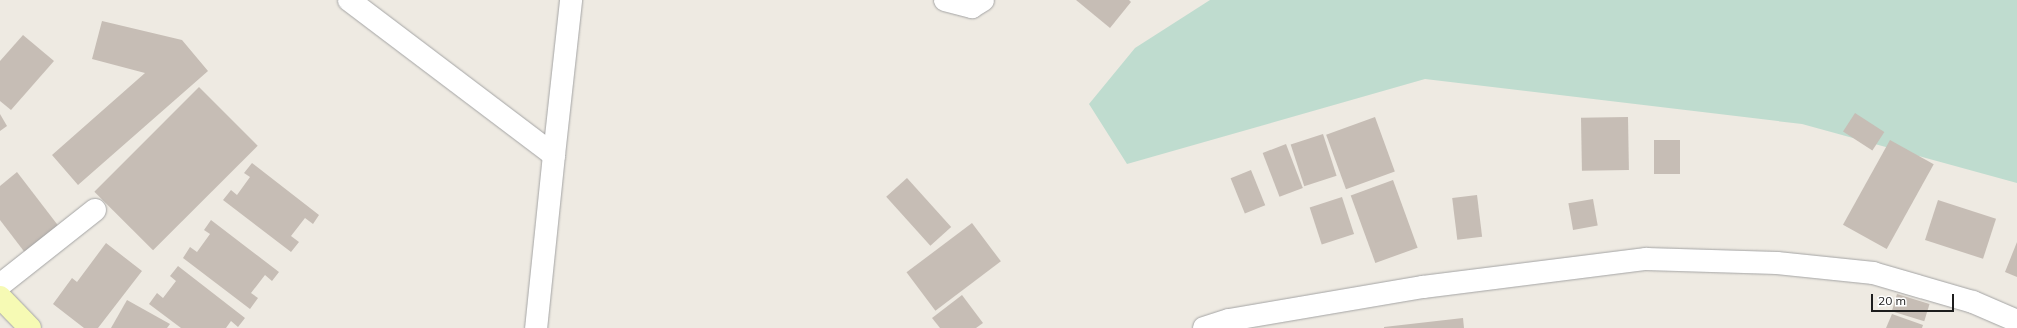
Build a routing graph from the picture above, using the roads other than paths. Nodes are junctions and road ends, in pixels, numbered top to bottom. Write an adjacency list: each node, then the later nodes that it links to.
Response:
1 (349, 0): 5 (street)
2 (571, 0): 5 (street)
3 (945, 0): 4 (street)
4 (983, 0)
5 (554, 155): 11 (street)
6 (95, 210): 7 (street)
7 (0, 285)
8 (0, 297): 10 (street)
9 (2017, 320): 12 (street)
10 (30, 328)
11 (536, 328)
12 (1204, 328)

